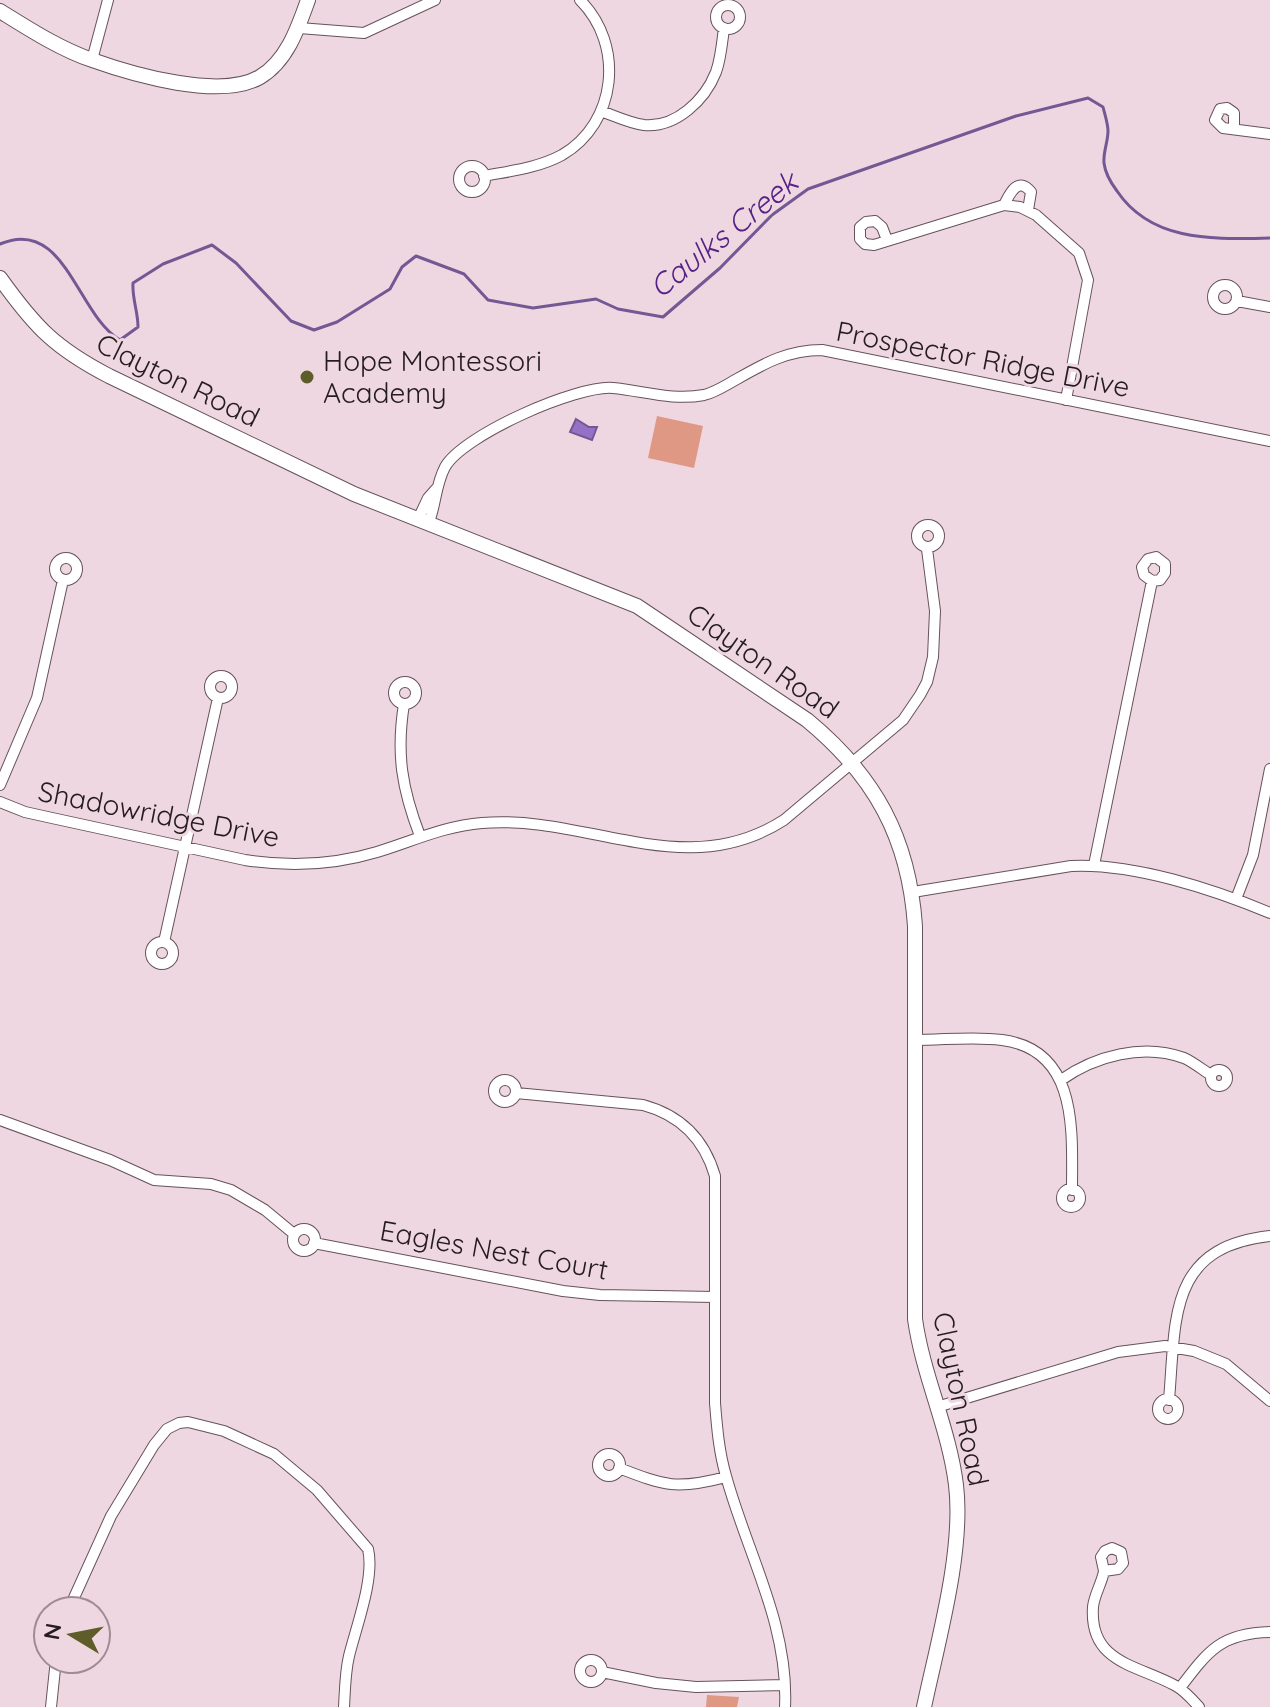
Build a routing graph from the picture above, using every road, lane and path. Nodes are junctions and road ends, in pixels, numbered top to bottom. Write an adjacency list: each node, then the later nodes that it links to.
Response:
1 (108, 0): 8 (street)
2 (308, 0): 6 (main road)
3 (435, 0): 6 (street)
4 (580, 0): 9 (street)
5 (0, 11): 8 (main road)
6 (299, 28): 8 (main road)
7 (724, 28): 9 (street)
8 (92, 60)
9 (601, 111): 12 (street)
10 (1234, 129): 11 (street)
11 (1270, 134)
12 (484, 176)
13 (1004, 205): 14 (street); 14 (street); 15 (street)
14 (1028, 210): 19 (street)
15 (887, 240)
16 (3, 288): 21 (main road, Clayton Road)
17 (1237, 301): 18 (street)
18 (1270, 307)
19 (1066, 400): 20 (street, Prospector Ridge Drive); 21 (street, Prospector Ridge Drive)
20 (1270, 441)
21 (423, 523): 27 (main road, Clayton Road)
22 (927, 549): 27 (street, Shadowridge Drive)
23 (63, 580): 29 (street)
24 (1152, 581): 33 (street)
25 (218, 698): 32 (street)
26 (404, 704): 31 (street)
27 (852, 763): 31 (street, Shadowridge Drive); 34 (main road, Clayton Road)
28 (1270, 769): 35 (street)
29 (0, 785)
30 (0, 802): 32 (street, Shadowridge Drive)
31 (420, 836): 32 (street, Shadowridge Drive)
32 (186, 847): 37 (street)
33 (1094, 865): 34 (street); 35 (street)
34 (913, 892): 38 (main road, Clayton Road)
35 (1236, 899): 36 (street)
36 (1270, 913)
37 (164, 942)
38 (915, 1040): 40 (street); 51 (main road, Clayton Road)
39 (1211, 1075): 40 (street)
40 (1061, 1080): 43 (street)
41 (516, 1093): 47 (street)
42 (0, 1120): 44 (street, Eagles Nest Court)
43 (1072, 1190)
44 (294, 1234): 46 (street, Eagles Nest Court); 46 (street, Eagles Nest Court)
45 (1270, 1236): 48 (street)
46 (314, 1243): 47 (street, Eagles Nest Court)
47 (715, 1297): 53 (street)
48 (1174, 1347): 49 (street); 50 (street); 51 (street)
49 (1169, 1400)
50 (1270, 1401)
51 (937, 1407): 64 (main road, Clayton Road)
52 (619, 1468): 53 (street)
53 (726, 1477): 59 (street)
54 (1104, 1571): 60 (street)
55 (75, 1595): 62 (street)
56 (1270, 1632): 60 (street)
57 (602, 1672): 59 (street)
58 (54, 1675): 61 (street)
59 (785, 1685): 63 (street)
60 (1180, 1688): 65 (street)
61 (51, 1707)
62 (344, 1707)
63 (785, 1707)
64 (924, 1707)
65 (1199, 1707)

